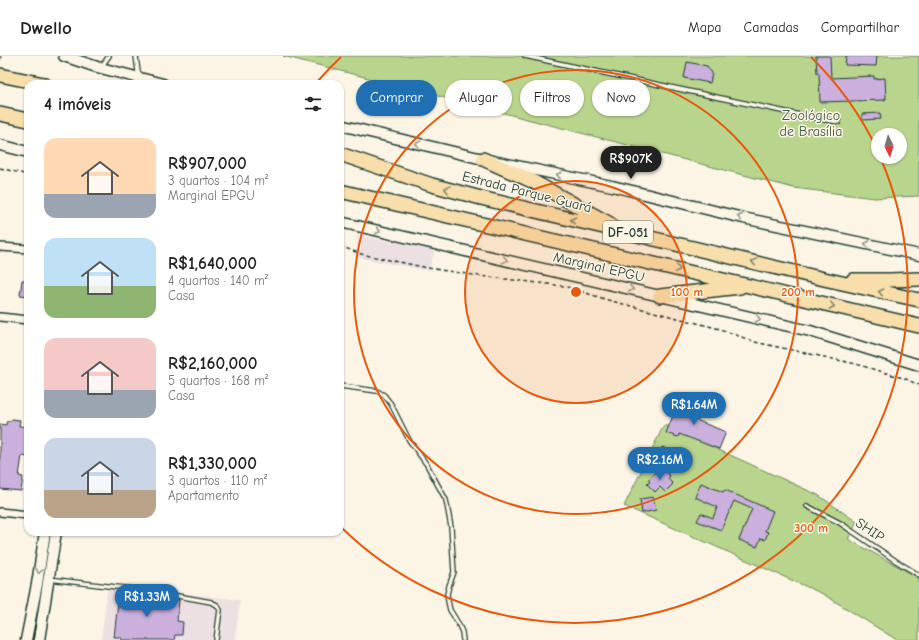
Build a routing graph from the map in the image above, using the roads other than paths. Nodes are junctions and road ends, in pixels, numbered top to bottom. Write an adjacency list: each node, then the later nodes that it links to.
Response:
1 (64, 56): 5 (street)
2 (109, 56): 5 (lane)
3 (136, 56): 8 (lane)
4 (525, 56): 11 (lane)
5 (97, 67): 8 (street)
6 (0, 75): 7 (highway)
7 (24, 80)
8 (144, 80)
9 (0, 114): 10 (highway)
10 (24, 119)
11 (839, 122)
12 (344, 126): 16 (street, one-way to 12)
13 (0, 145): 14 (street)
14 (24, 151)
15 (344, 155): 19 (highway, Estrada Parque Guará / DF-051, one-way to 15)
16 (483, 159): 19 (highway); 22 (street, one-way to 16)
17 (344, 192): 25 (highway, DF-051, one-way to 25)
18 (344, 223): 26 (street, Marginal EPGU, one-way to 26)
19 (624, 232): 23 (highway, Estrada Parque Guará / DF-051, one-way to 19)
20 (0, 247): 21 (street)
21 (24, 249)
22 (919, 255)
23 (824, 279): 24 (highway); 27 (highway, Estrada Parque Guará / DF-051, one-way to 23)
24 (919, 279)
25 (749, 286): 26 (highway); 30 (highway, DF-051, one-way to 30)
26 (660, 296): 31 (street, Marginal EPGU, one-way to 31)
27 (919, 300)
28 (1, 317): 29 (street)
29 (24, 320)
30 (919, 326)
31 (919, 365)
32 (344, 387): 43 (lane)
33 (807, 506): 38 (lane, SHIP)
34 (0, 512): 35 (street)
35 (24, 515)
36 (44, 536): 40 (street, one-way to 40)
37 (55, 536): 39 (street)
38 (919, 575)
39 (49, 579): 41 (street); 42 (lane)
40 (26, 640)
41 (39, 640)
42 (216, 640)
43 (463, 640)

